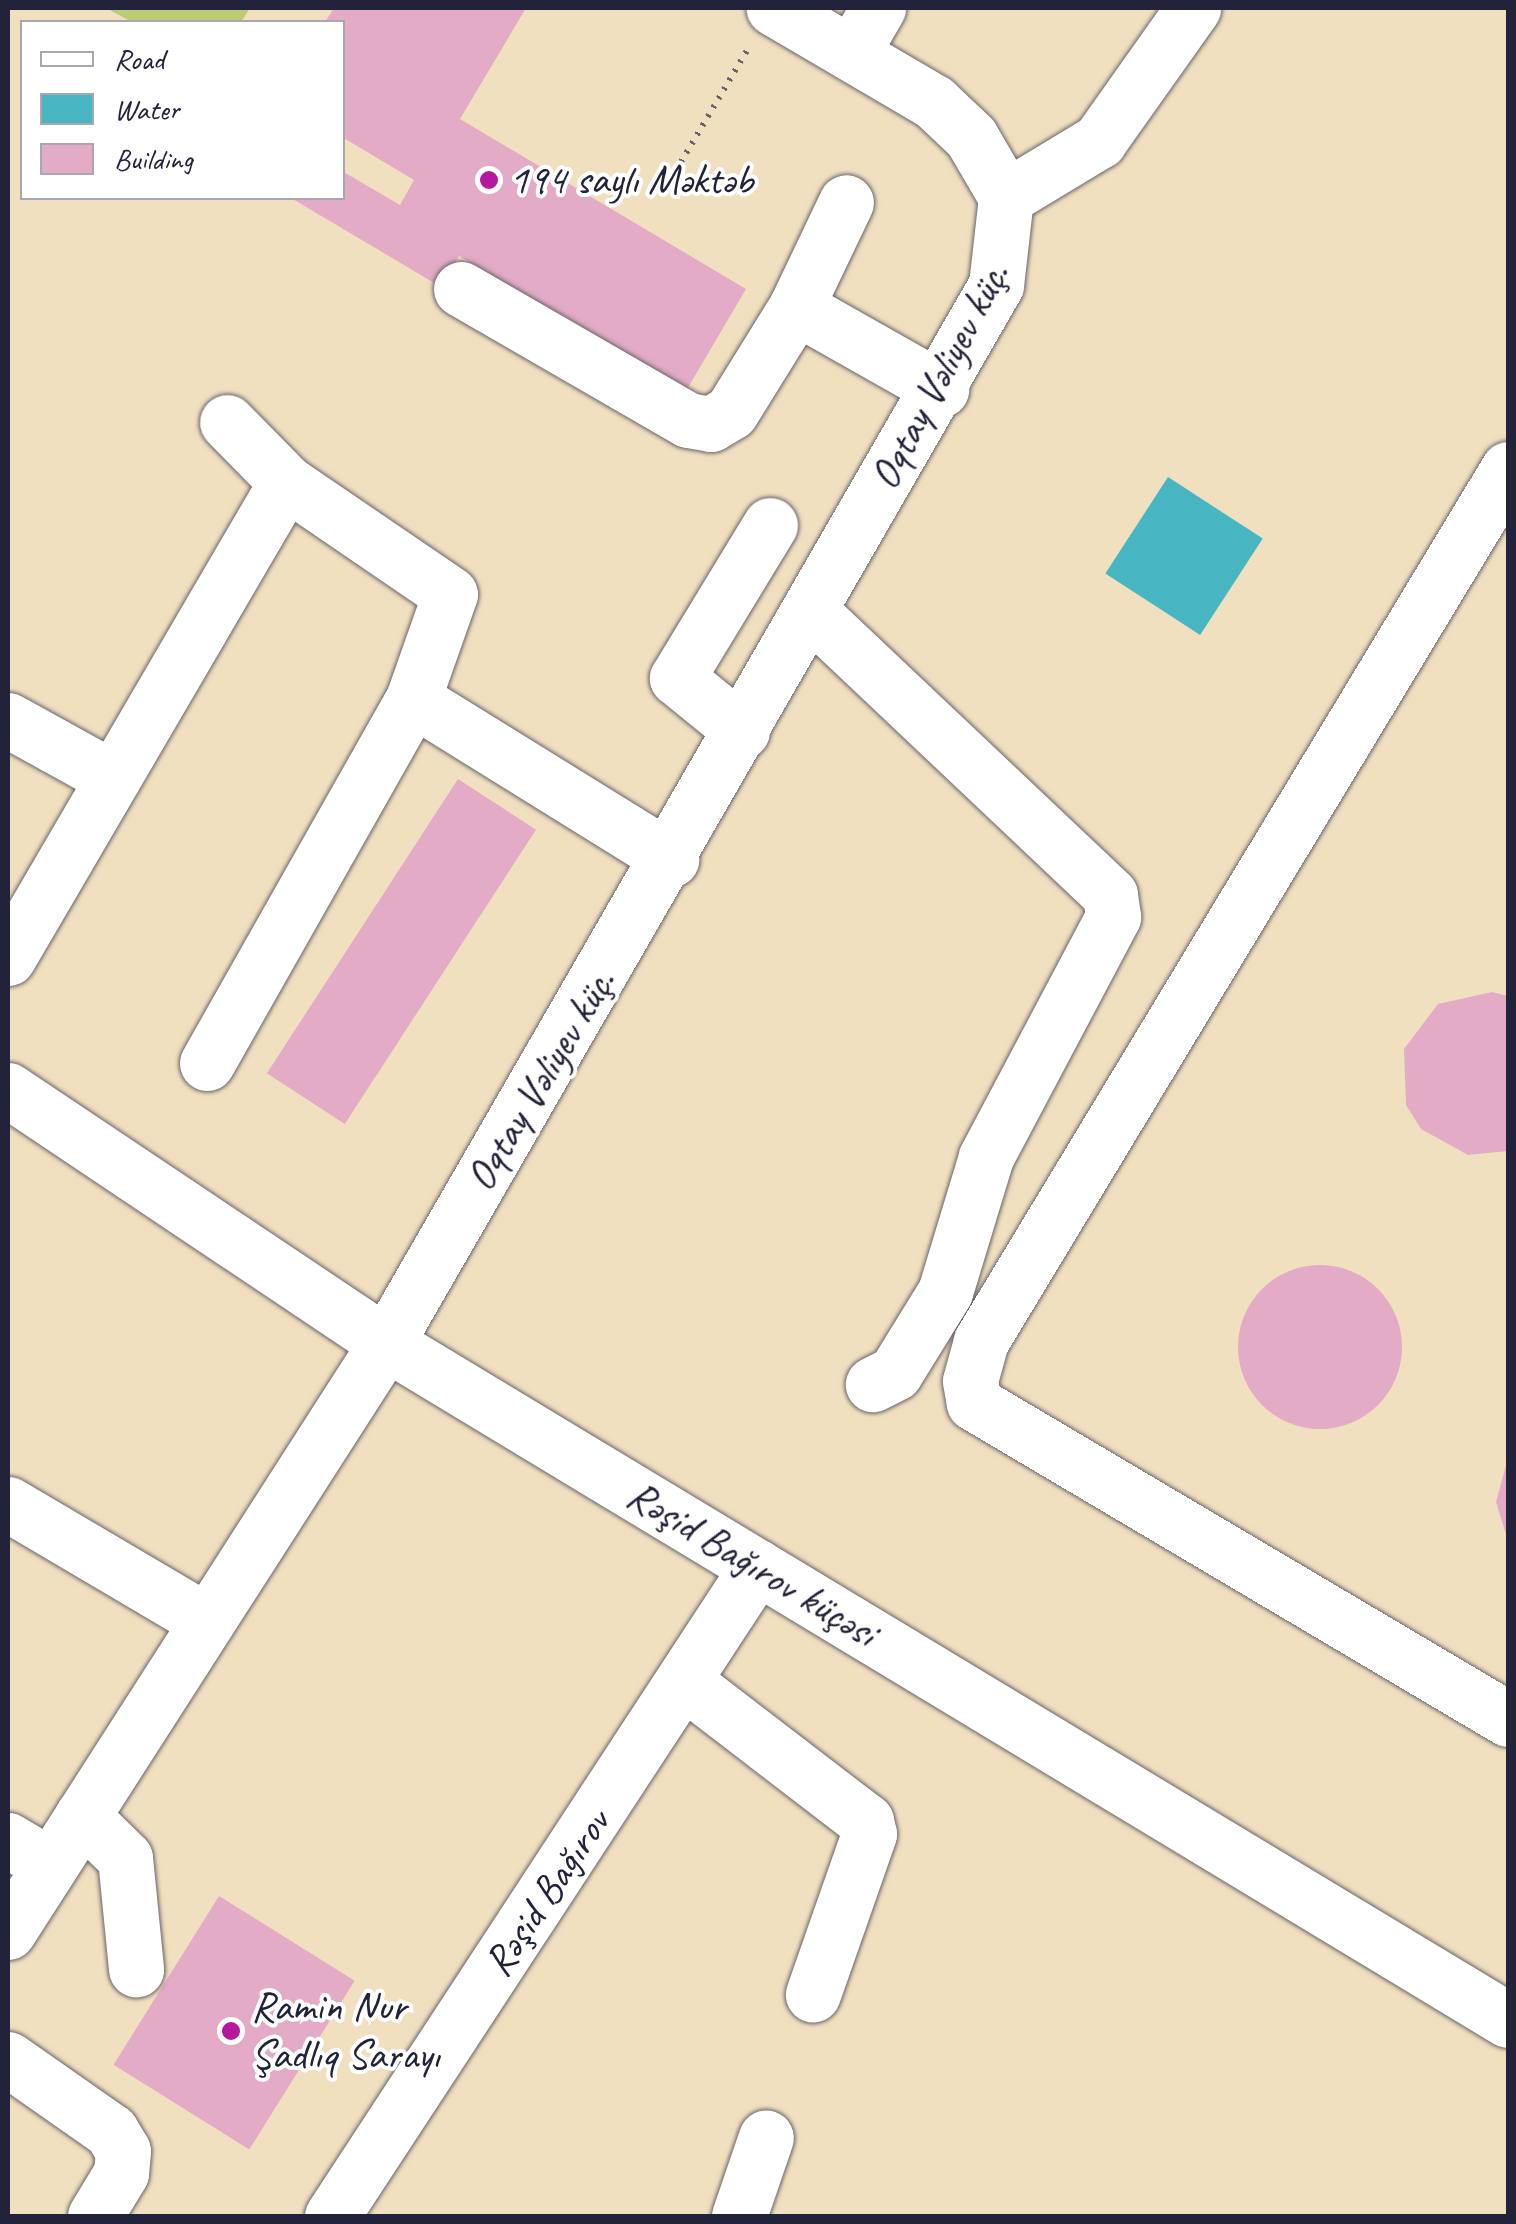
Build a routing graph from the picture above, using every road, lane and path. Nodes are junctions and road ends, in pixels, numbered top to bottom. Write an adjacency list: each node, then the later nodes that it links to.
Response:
1 (1193, 8): 5 (street)
2 (764, 24): 3 (street); 4 (path)
3 (865, 29): 5 (street)
4 (665, 190)
5 (1006, 197): 9 (street, Oqtay Vəliyev küç.)
6 (846, 202): 8 (street)
7 (461, 289): 8 (street)
8 (796, 307): 9 (street)
9 (941, 390): 14 (street, Oqtay Vəliyev küç.)
10 (227, 422): 12 (street)
11 (1508, 470): 29 (street)
12 (286, 482): 15 (street); 18 (street)
13 (770, 525): 17 (street)
14 (810, 611): 17 (street, Oqtay Vəliyev küç.); 24 (street)
15 (414, 700): 19 (street); 21 (street)
16 (8, 720): 18 (street)
17 (742, 732): 19 (street, Oqtay Vəliyev küç.)
18 (113, 778): 20 (street)
19 (671, 859): 23 (street, Oqtay Vəliyev küç.)
20 (8, 958)
21 (207, 1063)
22 (8, 1090): 23 (street, Rəşid Bağırov küçəsi)
23 (386, 1342): 26 (street, Rəşid Bağırov küçəsi); 27 (street, Oqtay Vəliyev küç.)
24 (873, 1384)
25 (8, 1504): 27 (street)
26 (757, 1567): 28 (street, Rəşid Bağırov); 35 (street, Rəşid Bağırov küçəsi)
27 (207, 1621): 30 (street, Oqtay Vəliyev küç.)
28 (686, 1683): 34 (street); 39 (street, Rəşid Bağırov)
29 (1508, 1719)
30 (82, 1816): 31 (street, Oqtay Vəliyev küç.); 33 (street)
31 (29, 1852): 32 (street, Oqtay Vəliyev küç.)
32 (8, 1932)
33 (136, 1969)
34 (812, 1994)
35 (1508, 2020)
36 (8, 2059): 38 (street)
37 (766, 2137): 40 (street)
38 (96, 2216)
39 (332, 2216)
40 (739, 2216)

